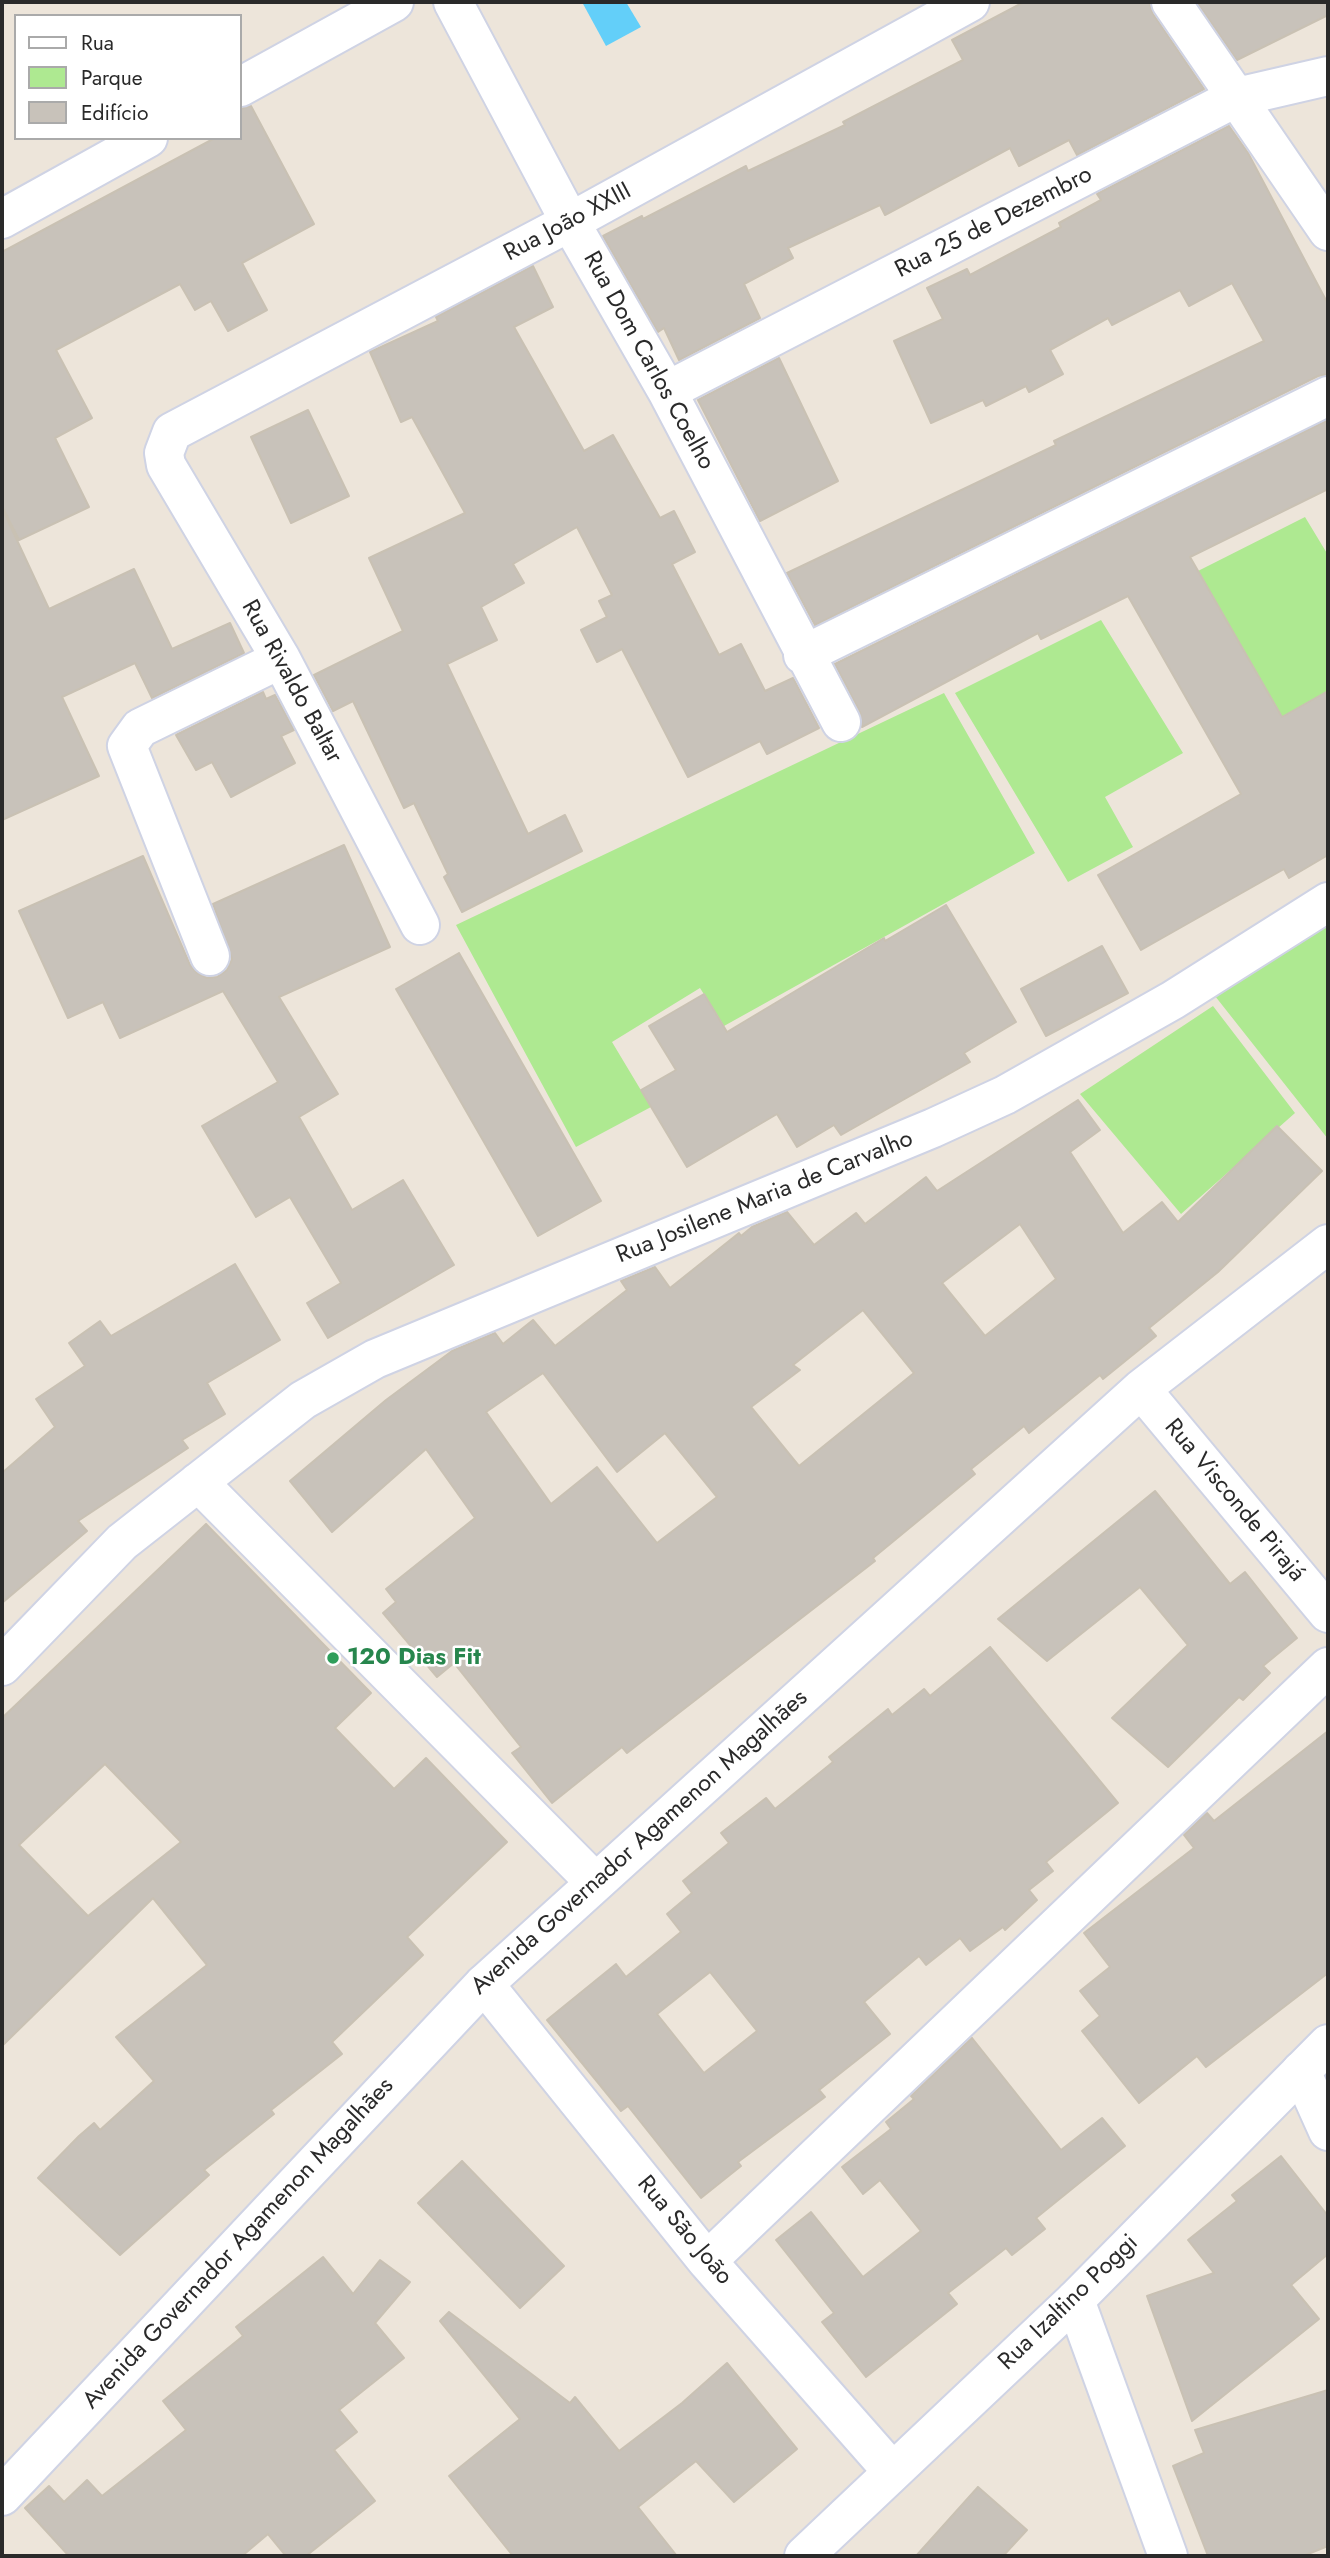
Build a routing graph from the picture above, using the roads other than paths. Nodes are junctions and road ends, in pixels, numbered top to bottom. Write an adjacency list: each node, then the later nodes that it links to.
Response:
1 (394, 2): 6 (street)
2 (453, 2): 10 (street, Rua Dom Carlos Coelho)
3 (970, 2): 10 (street, Rua João XXIII)
4 (1171, 2): 7 (street)
5 (1328, 76): 7 (street, Rua 25 de Dezembro)
6 (242, 86)
7 (1237, 97): 11 (street); 12 (street, Rua 25 de Dezembro)
8 (144, 140): 9 (street)
9 (2, 219)
10 (570, 222): 12 (street, Rua Dom Carlos Coelho); 14 (street, Rua João XXIII)
11 (1328, 231)
12 (667, 391): 15 (street, Rua Dom Carlos Coelho)
13 (1328, 396): 15 (street)
14 (167, 441): 16 (street, Rua Rivaldo Baltar)
15 (803, 654): 17 (street, Rua Dom Carlos Coelho)
16 (281, 659): 19 (street, Rua Rivaldo Baltar); 20 (street)
17 (841, 722)
18 (1328, 902): 23 (street, Rua Josilene Maria de Carvalho)
19 (420, 925)
20 (210, 956)
21 (1328, 1244): 22 (street, Avenida Governador Agamenon Magalhães)
22 (1140, 1389): 24 (street, Rua Visconde Pirajá); 27 (street, Avenida Governador Agamenon Magalhães)
23 (198, 1482): 25 (street, Rua Josilene Maria de Carvalho); 27 (street)
24 (1328, 1613)
25 (2, 1666)
26 (1328, 1667): 32 (street)
27 (595, 1882): 28 (street, Avenida Governador Agamenon Magalhães)
28 (484, 1984): 32 (street, Rua São João); 35 (street, Avenida Governador Agamenon Magalhães)
29 (1328, 2044): 30 (street, Rua Izaltino Poggi)
30 (1301, 2071): 31 (street); 33 (street, Rua Izaltino Poggi)
31 (1328, 2131)
32 (707, 2261): 34 (street, Rua São João)
33 (1076, 2300): 34 (street, Rua Izaltino Poggi); 37 (street)
34 (892, 2471): 36 (street, Rua Izaltino Poggi)
35 (2, 2496)
36 (804, 2556)
37 (1168, 2556)

